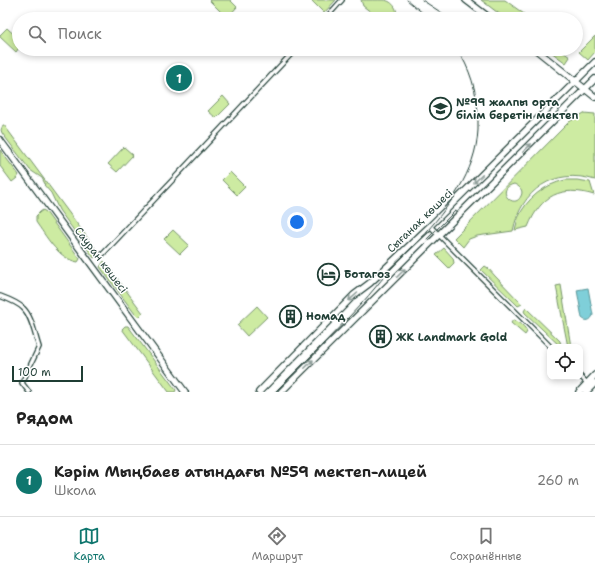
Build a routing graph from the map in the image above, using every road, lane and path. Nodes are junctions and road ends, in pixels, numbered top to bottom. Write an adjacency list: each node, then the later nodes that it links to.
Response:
1 (342, 0): 4 (street)
2 (466, 0): 5 (main road)
3 (471, 0): 6 (main road)
4 (331, 12)
5 (482, 12)
6 (487, 12)
7 (289, 56): 19 (street)
8 (539, 56): 11 (main road)
9 (544, 56): 11 (main road)
10 (595, 62): 13 (main road, Сығанақ көшесі)
11 (560, 68): 13 (main road)
12 (595, 79): 14 (main road, Сығанақ көшесі)
13 (576, 82): 14 (main road); 17 (main road, Сығанақ көшесі, one-way to 17)
14 (585, 89): 15 (main road); 18 (main road, Сығанақ көшесі, one-way to 14)
15 (595, 97)
16 (0, 140): 27 (main road, Сауран көшесі)
17 (430, 226): 18 (street); 28 (main road, Сығанақ көшесі, one-way to 28)
18 (440, 235): 21 (street); 29 (main road, Сығанақ көшесі, one-way to 18)
19 (101, 256)
20 (0, 296): 26 (street)
21 (548, 344)
22 (595, 376): 24 (main road)
23 (583, 379): 24 (street)
24 (587, 383): 30 (main road)
25 (595, 383): 31 (main road)
26 (29, 392)
27 (185, 392)
28 (259, 392)
29 (282, 392)
30 (578, 392)
31 (586, 392)

